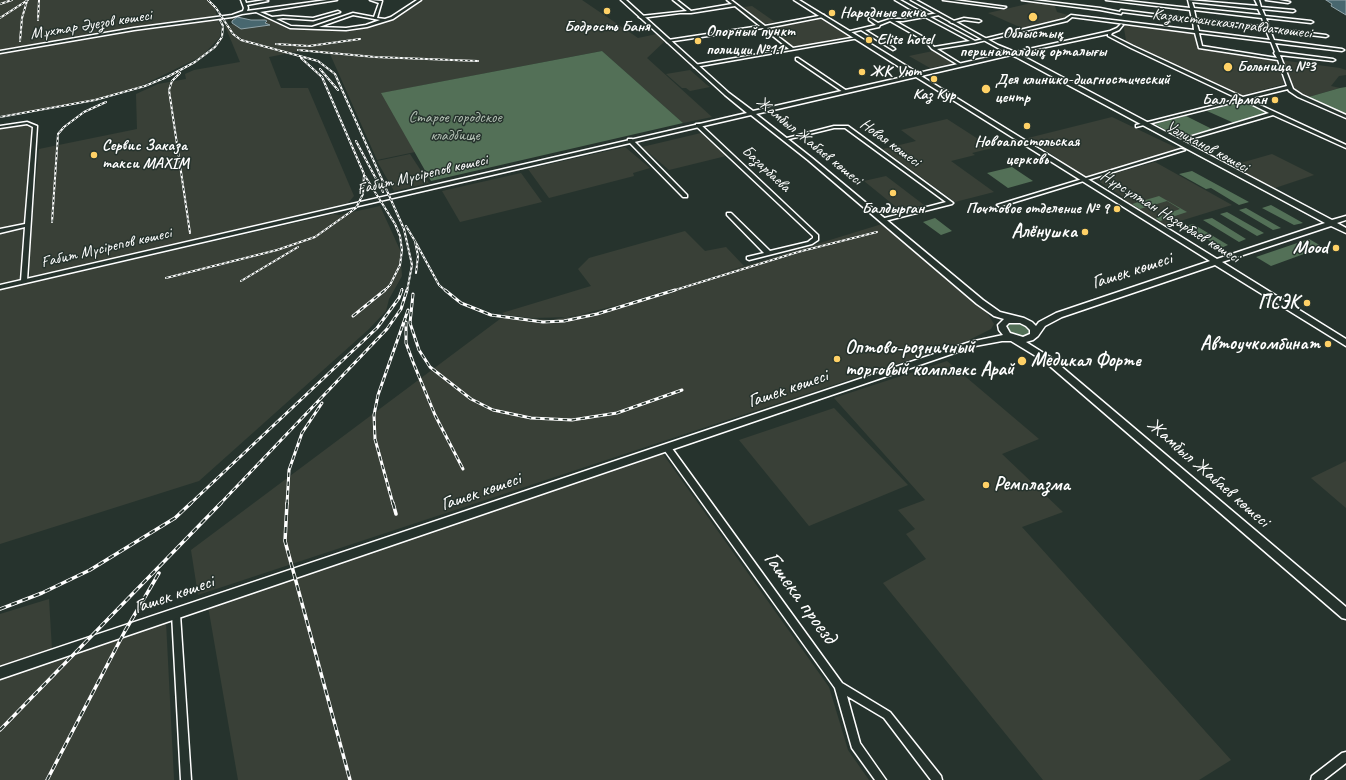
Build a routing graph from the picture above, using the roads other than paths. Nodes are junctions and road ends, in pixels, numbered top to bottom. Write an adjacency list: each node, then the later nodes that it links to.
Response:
1 (335, 0): 26 (street, Мұхтар Әуезов көшесі)
2 (372, 0): 38 (street)
3 (419, 0): 39 (street)
4 (626, 0): 35 (main road, Жамбыл Жабаев көшесі)
5 (675, 0): 29 (street)
6 (729, 0): 22 (street)
7 (796, 0): 33 (main road, Нұрсұлтан Назарбаев көшесі)
8 (897, 0): 34 (street)
9 (913, 0): 32 (main road)
10 (945, 0): 19 (street)
11 (1024, 0): 20 (street)
12 (1108, 0): 17 (street)
13 (1190, 0): 24 (street); 25 (street)
14 (1257, 0): 24 (street)
15 (1268, 0): 21 (street)
16 (266, 1): 18 (street)
17 (1120, 1): 25 (street); 30 (street)
18 (244, 2): 31 (street)
19 (982, 2): 23 (street)
20 (1053, 2): 30 (street)
21 (1288, 2)
22 (736, 5): 29 (street); 48 (street)
23 (1004, 7)
24 (1260, 8): 27 (street); 36 (street)
25 (1192, 9): 36 (street); 42 (street)
26 (256, 11): 31 (street, Мұхтар Әуезов көшесі); 37 (street)
27 (1293, 11)
28 (338, 12): 37 (street)
29 (691, 12): 35 (street)
30 (1121, 12): 42 (street); 47 (street)
31 (243, 13): 69 (street, Мұхтар Әуезов көшесі)
32 (938, 14): 34 (street); 44 (main road)
33 (823, 16): 48 (street); 52 (main road, Нұрсұлтан Назарбаев көшесі)
34 (926, 16): 41 (street); 63 (street)
35 (642, 17): 61 (main road, Жамбыл Жабаев көшесі)
36 (1263, 17): 45 (street); 50 (street)
37 (272, 18): 49 (street)
38 (375, 18): 39 (street); 49 (street)
39 (386, 20): 49 (street)
40 (870, 20): 46 (street)
41 (890, 20): 46 (street); 65 (street)
42 (1194, 20): 50 (street); 54 (street)
43 (979, 21): 44 (street)
44 (952, 22): 60 (main road)
45 (1311, 22)
46 (878, 24): 51 (street)
47 (1121, 24): 53 (street); 54 (street, Казахстанская правда көшесі); 55 (street); 60 (street, Казахстанская правда көшесі)
48 (764, 27): 61 (street); 66 (street)
49 (310, 29)
50 (1267, 29): 57 (street); 62 (street)
51 (862, 30): 52 (street); 67 (street)
52 (848, 32): 59 (main road, Нұрсұлтан Назарбаев көшесі)
53 (1111, 32): 55 (street); 56 (street); 58 (street)
54 (1197, 32): 62 (street, Казахстанская правда көшесі); 73 (street)
55 (1122, 33): 58 (street); 64 (street)
56 (1095, 35): 58 (street); 71 (street)
57 (1326, 36)
58 (1112, 37): 64 (street)
59 (857, 38): 66 (street); 77 (main road, Нұрсұлтан Назарбаев көшесі)
60 (984, 40): 63 (street); 71 (main road)
61 (668, 41): 76 (main road, Жамбыл Жабаев көшесі)
62 (1272, 41): 68 (street, Казахстанская правда көшесі); 70 (street)
63 (974, 42): 65 (street)
64 (1132, 47): 82 (street)
65 (933, 48): 75 (street)
66 (792, 49): 76 (street)
67 (893, 49)
68 (1342, 50)
69 (0, 52)
70 (1276, 53): 73 (street); 74 (street)
71 (1011, 55): 75 (main road); 86 (main road, Уәлиханов көшесі); 88 (main road, Уәлиханов көшесі)
72 (797, 59): 80 (street)
73 (1278, 59): 78 (street)
74 (1333, 60)
75 (960, 65): 77 (main road)
76 (695, 66): 83 (main road, Жамбыл Жабаев көшесі)
77 (917, 75): 80 (main road, Ғабит Мүсірепов көшесі); 97 (main road, Нұрсұлтан Назарбаев көшесі)
78 (1289, 87): 79 (street); 81 (street)
79 (1279, 89): 81 (street); 82 (street)
80 (845, 91): 83 (main road, Ғабит Мүсірепов көшесі)
81 (1294, 92): 85 (street)
82 (1243, 99): 84 (street); 86 (street)
83 (752, 113): 87 (main road, Ғабит Мүсірепов көшесі); 90 (main road, Жамбыл Жабаев көшесі)
84 (1274, 113): 92 (street); 93 (street)
85 (1346, 117)
86 (1146, 124): 88 (street); 92 (main road, Уәлиханов көшесі)
87 (698, 125): 91 (main road, Ғабит Мүсірепов көшесі); 108 (street, Базарбаева)
88 (1138, 126): 94 (main road, Уәлиханов көшесі)
89 (0, 128): 104 (street)
90 (785, 139): 102 (main road, Жамбыл Жабаев көшесі); 102 (street, Новая көшесі)
91 (630, 140): 98 (street); 111 (main road, Ғабит Мүсірепов көшесі)
92 (1178, 141): 95 (main road, Уәлиханов көшесі)
93 (1346, 146)
94 (1183, 150): 96 (main road, Уәлиханов көшесі); 97 (street)
95 (1216, 161): 96 (main road); 103 (main road, Уәлиханов көшесі)
96 (1207, 164): 103 (main road, Уәлиханов көшесі)
97 (1083, 180): 99 (street); 110 (main road, Нұрсұлтан Назарбаев көшесі)
98 (685, 196)
99 (1000, 205)
100 (729, 214): 108 (street)
101 (1346, 218): 103 (main road, Гашек көшесі)
102 (883, 220): 113 (main road, Жамбыл Жабаев көшесі)
103 (1329, 224): 106 (main road, Уәлиханов көшесі); 107 (main road, Уәлиханов көшесі); 110 (main road, Гашек көшесі)
104 (27, 225): 105 (street); 111 (street)
105 (0, 231)
106 (1346, 231)
107 (1346, 238)
108 (768, 253): 109 (street)
109 (749, 258)
110 (1215, 262): 114 (main road, Гашек көшесі); 119 (main road, Нұрсұлтан Назарбаев көшесі)
111 (24, 281): 112 (main road, Ғабит Мүсірепов көшесі)
112 (0, 287)
113 (980, 302): 115 (main road); 116 (main road)
114 (1059, 315): 115 (main road, Гашек көшесі); 117 (main road, Гашек көшесі)
115 (1018, 320): 116 (main road, Гашек көшесі); 117 (main road)
116 (1002, 327): 118 (main road); 120 (main road, Гашек көшесі)
117 (1034, 334): 118 (main road, Гашек көшесі); 121 (main road)
118 (1014, 338): 120 (main road, Гашек көшесі); 121 (main road)
119 (1346, 343)
120 (973, 344): 122 (main road, Гашек көшесі)
121 (1047, 359): 124 (main road, Жамбыл Жабаев көшесі)
122 (668, 449): 123 (main road, Гашек көшесі); 126 (street, Гашека проезд)
123 (176, 614): 125 (main road, Гашек көшесі); 128 (street)
124 (1346, 614)
125 (0, 673)
126 (840, 686): 129 (street, Гашека проезд); 130 (street)
127 (1346, 757): 131 (street)
128 (186, 780)
129 (881, 780)
130 (937, 780)
131 (1316, 780)

